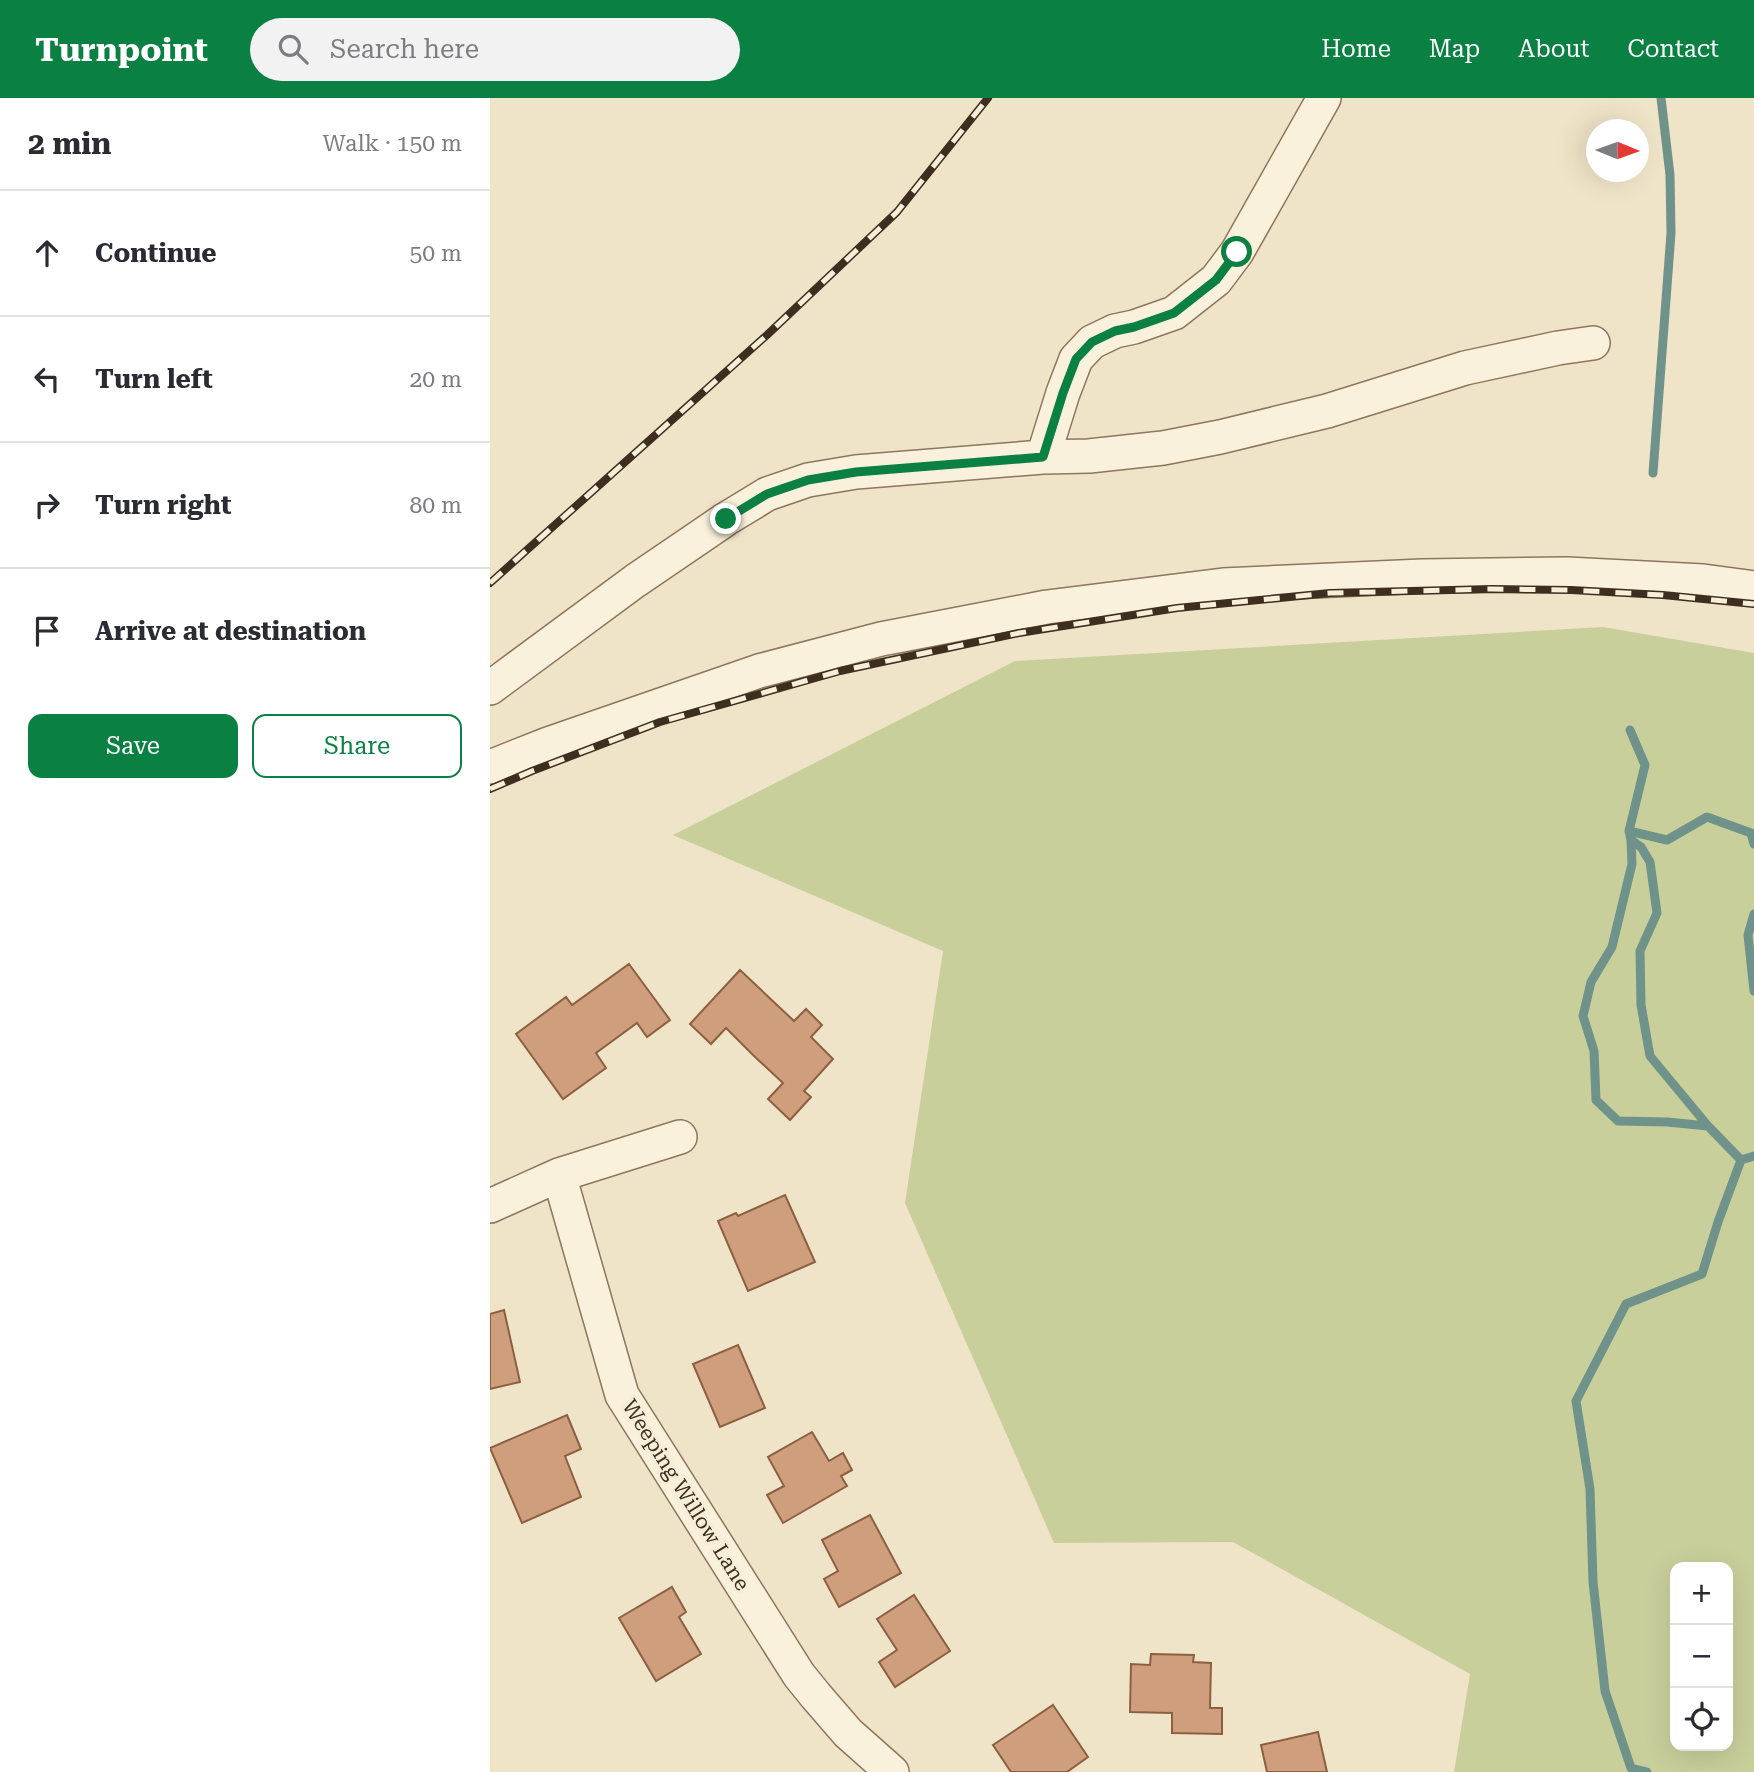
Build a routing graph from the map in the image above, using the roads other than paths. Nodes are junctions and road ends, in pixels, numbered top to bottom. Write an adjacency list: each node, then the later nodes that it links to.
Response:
1 (1324, 98): 3 (street)
2 (1593, 343): 3 (street)
3 (1043, 457): 5 (street)
4 (1754, 588): 6 (street)
5 (490, 688)
6 (490, 767)
7 (680, 1137): 8 (street)
8 (559, 1175): 9 (street); 10 (street, Weeping Willow Lane)
9 (490, 1206)
10 (892, 1772)

